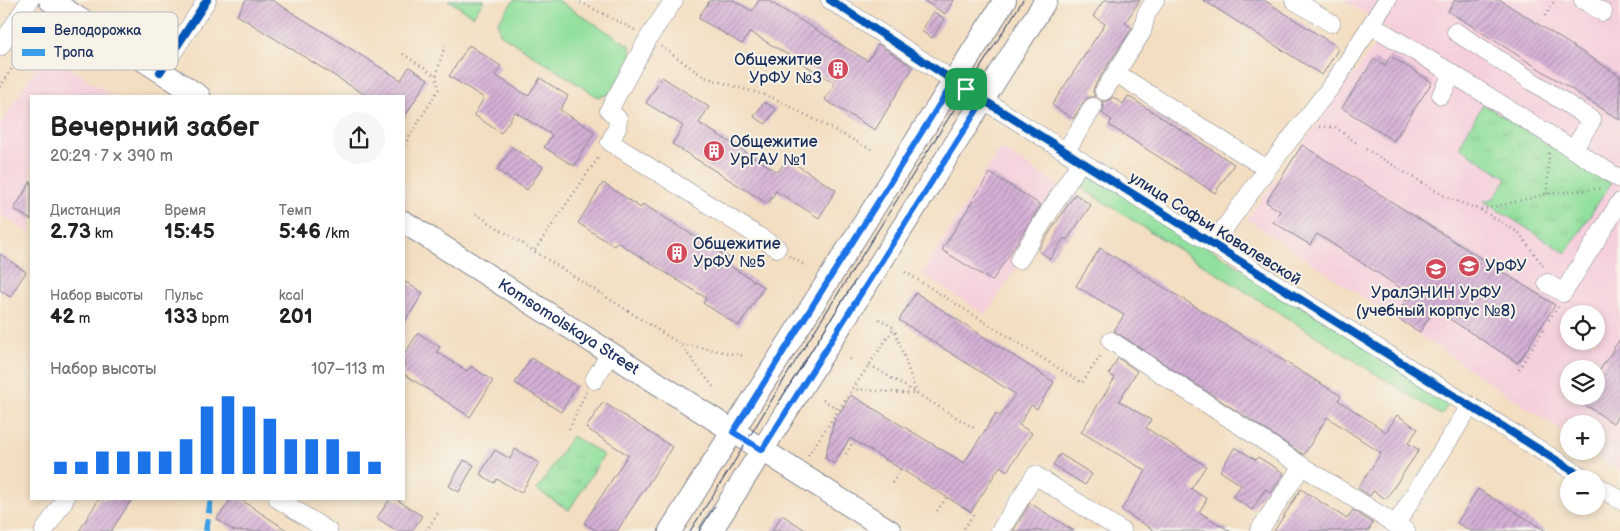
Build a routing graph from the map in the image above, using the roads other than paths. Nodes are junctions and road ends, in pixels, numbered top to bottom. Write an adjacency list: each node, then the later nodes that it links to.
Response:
1 (30, 0): 12 (street)
2 (50, 0): 13 (main road)
3 (206, 0): 19 (street)
4 (674, 0): 39 (street)
5 (830, 0): 25 (street, улица Софьи Ковалевской)
6 (1005, 0): 25 (main road)
7 (1046, 0): 29 (main road)
8 (1155, 0): 23 (street)
9 (1294, 0): 15 (street)
10 (1386, 0): 16 (street)
11 (1583, 0): 14 (street)
12 (22, 12)
13 (68, 12)
14 (1602, 12)
15 (1331, 23)
16 (1371, 25): 24 (street); 34 (street)
17 (12, 28): 20 (street)
18 (1456, 32): 31 (street)
19 (178, 44)
20 (0, 47)
21 (157, 70): 22 (main road)
22 (160, 72): 27 (main road)
23 (1116, 73): 26 (street); 34 (street)
24 (1454, 74): 28 (street); 31 (street)
25 (954, 81): 29 (street, улица Софьи Ковалевской); 46 (main road)
26 (1104, 91)
27 (197, 95)
28 (1440, 96)
29 (984, 99): 32 (street, улица Софьи Ковалевской); 47 (main road)
30 (1093, 107): 32 (street)
31 (1573, 150): 35 (street)
32 (1066, 151): 33 (street, улица Софьи Ковалевской)
33 (1081, 161): 38 (street, улица Софьи Ковалевской); 40 (street)
34 (1267, 168): 38 (street)
35 (1614, 183)
36 (1620, 202): 41 (street)
37 (405, 223): 43 (main road, Komsomolskaya Street)
38 (1213, 244): 45 (street, улица Софьи Ковалевской)
39 (777, 248)
40 (1019, 260)
41 (1547, 277)
42 (1111, 341): 48 (street)
43 (610, 354): 44 (street); 46 (main road, Komsomolskaya Street)
44 (594, 380)
45 (1470, 406): 49 (street, улица Софьи Ковалевской); 54 (street)
46 (733, 432): 47 (main road, Komsomolskaya Street); 57 (main road)
47 (762, 450): 58 (main road); 59 (main road)
48 (1302, 466): 54 (street); 62 (street)
49 (1572, 470)
50 (1605, 486): 53 (street)
51 (64, 500): 55 (street)
52 (280, 500): 56 (street)
53 (1620, 500)
54 (1401, 528)
55 (44, 531)
56 (328, 531)
57 (670, 531)
58 (711, 531)
59 (890, 531)
60 (1000, 531): 61 (street)
61 (1122, 531)
62 (1259, 531)

